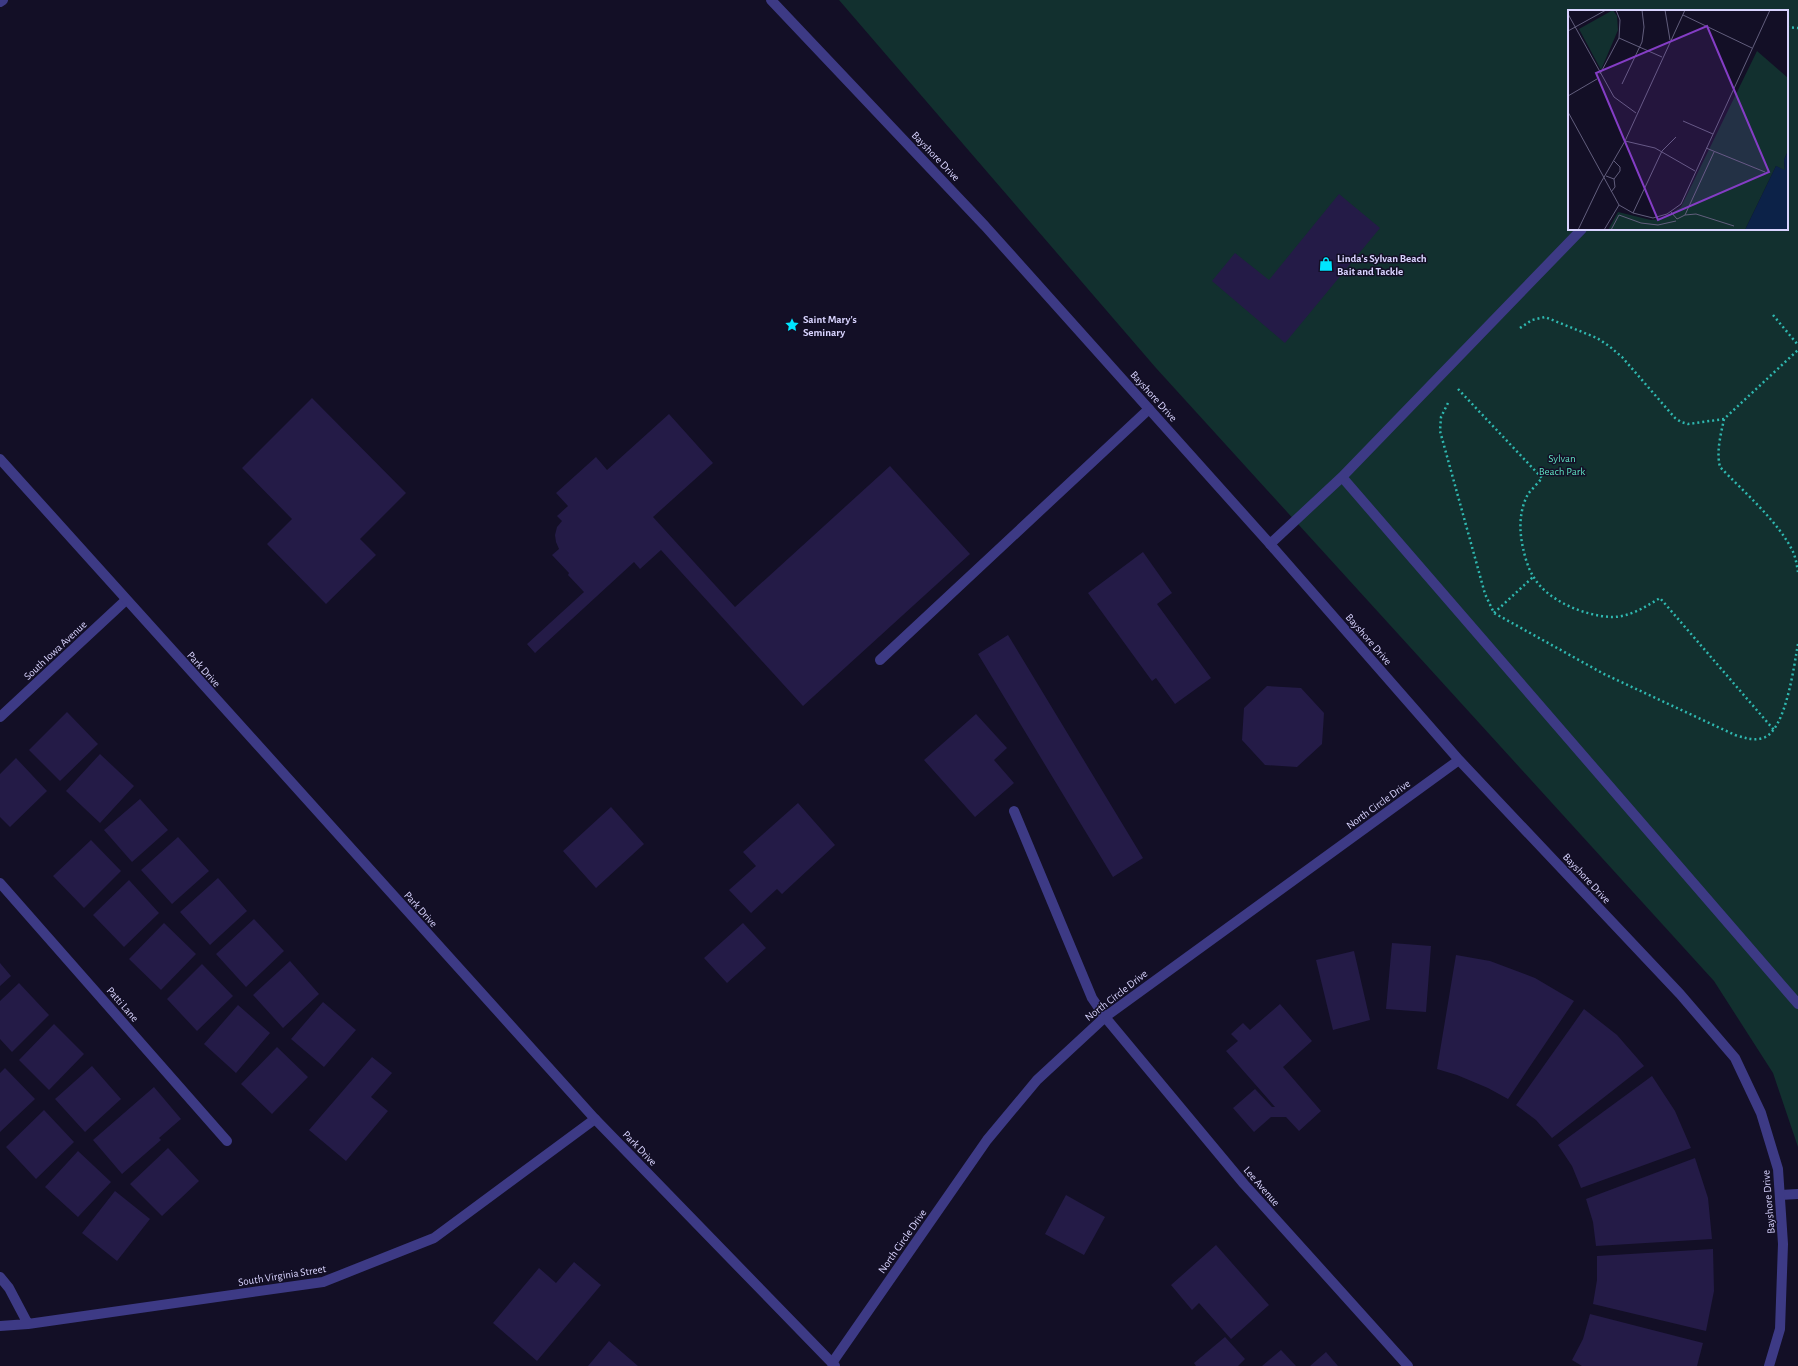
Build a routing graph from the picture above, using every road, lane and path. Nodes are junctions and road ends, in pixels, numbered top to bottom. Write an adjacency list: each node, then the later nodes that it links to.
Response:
1 (3, 0): 3 (street)
2 (771, 0): 14 (street, Bayshore Drive)
3 (0, 2)
4 (1581, 230): 9 (street)
5 (1773, 315): 7 (path)
6 (1517, 330): 15 (path)
7 (1798, 344)
8 (1798, 350): 15 (path)
9 (1442, 373): 11 (path); 17 (street)
10 (1464, 384): 11 (path)
11 (1459, 390): 12 (path); 20 (path)
12 (1454, 395)
13 (1450, 400): 22 (path)
14 (1149, 409): 18 (street, Bayshore Drive); 25 (street)
15 (1724, 419): 19 (path)
16 (0, 459): 21 (street, Park Drive)
17 (1342, 477): 18 (street); 23 (street)
18 (1270, 544): 28 (street, Bayshore Drive)
19 (1798, 572)
20 (1533, 577): 22 (path); 27 (path)
21 (126, 600): 26 (street, South Iowa Avenue); 33 (street, Park Drive)
22 (1494, 613): 23 (path); 27 (path)
23 (1475, 631): 31 (street)
24 (1798, 644): 27 (path)
25 (880, 660)
26 (0, 717)
27 (1774, 730)
28 (1459, 760): 32 (street, North Circle Drive); 36 (street, Bayshore Drive)
29 (1014, 811): 32 (street, Lee Avenue)
30 (0, 883): 34 (street, Patti Lane)
31 (1798, 1004)
32 (1105, 1017): 40 (street, North Circle Drive); 41 (street, Lee Avenue)
33 (595, 1119): 38 (street, South Virginia Street); 40 (street, Park Drive)
34 (227, 1141)
35 (1798, 1194): 36 (street)
36 (1780, 1195): 42 (street, Bayshore Drive)
37 (0, 1277): 38 (street)
38 (28, 1324): 39 (street, South Virginia Street)
39 (0, 1326)
40 (834, 1364)
41 (1408, 1366)
42 (1769, 1366)

